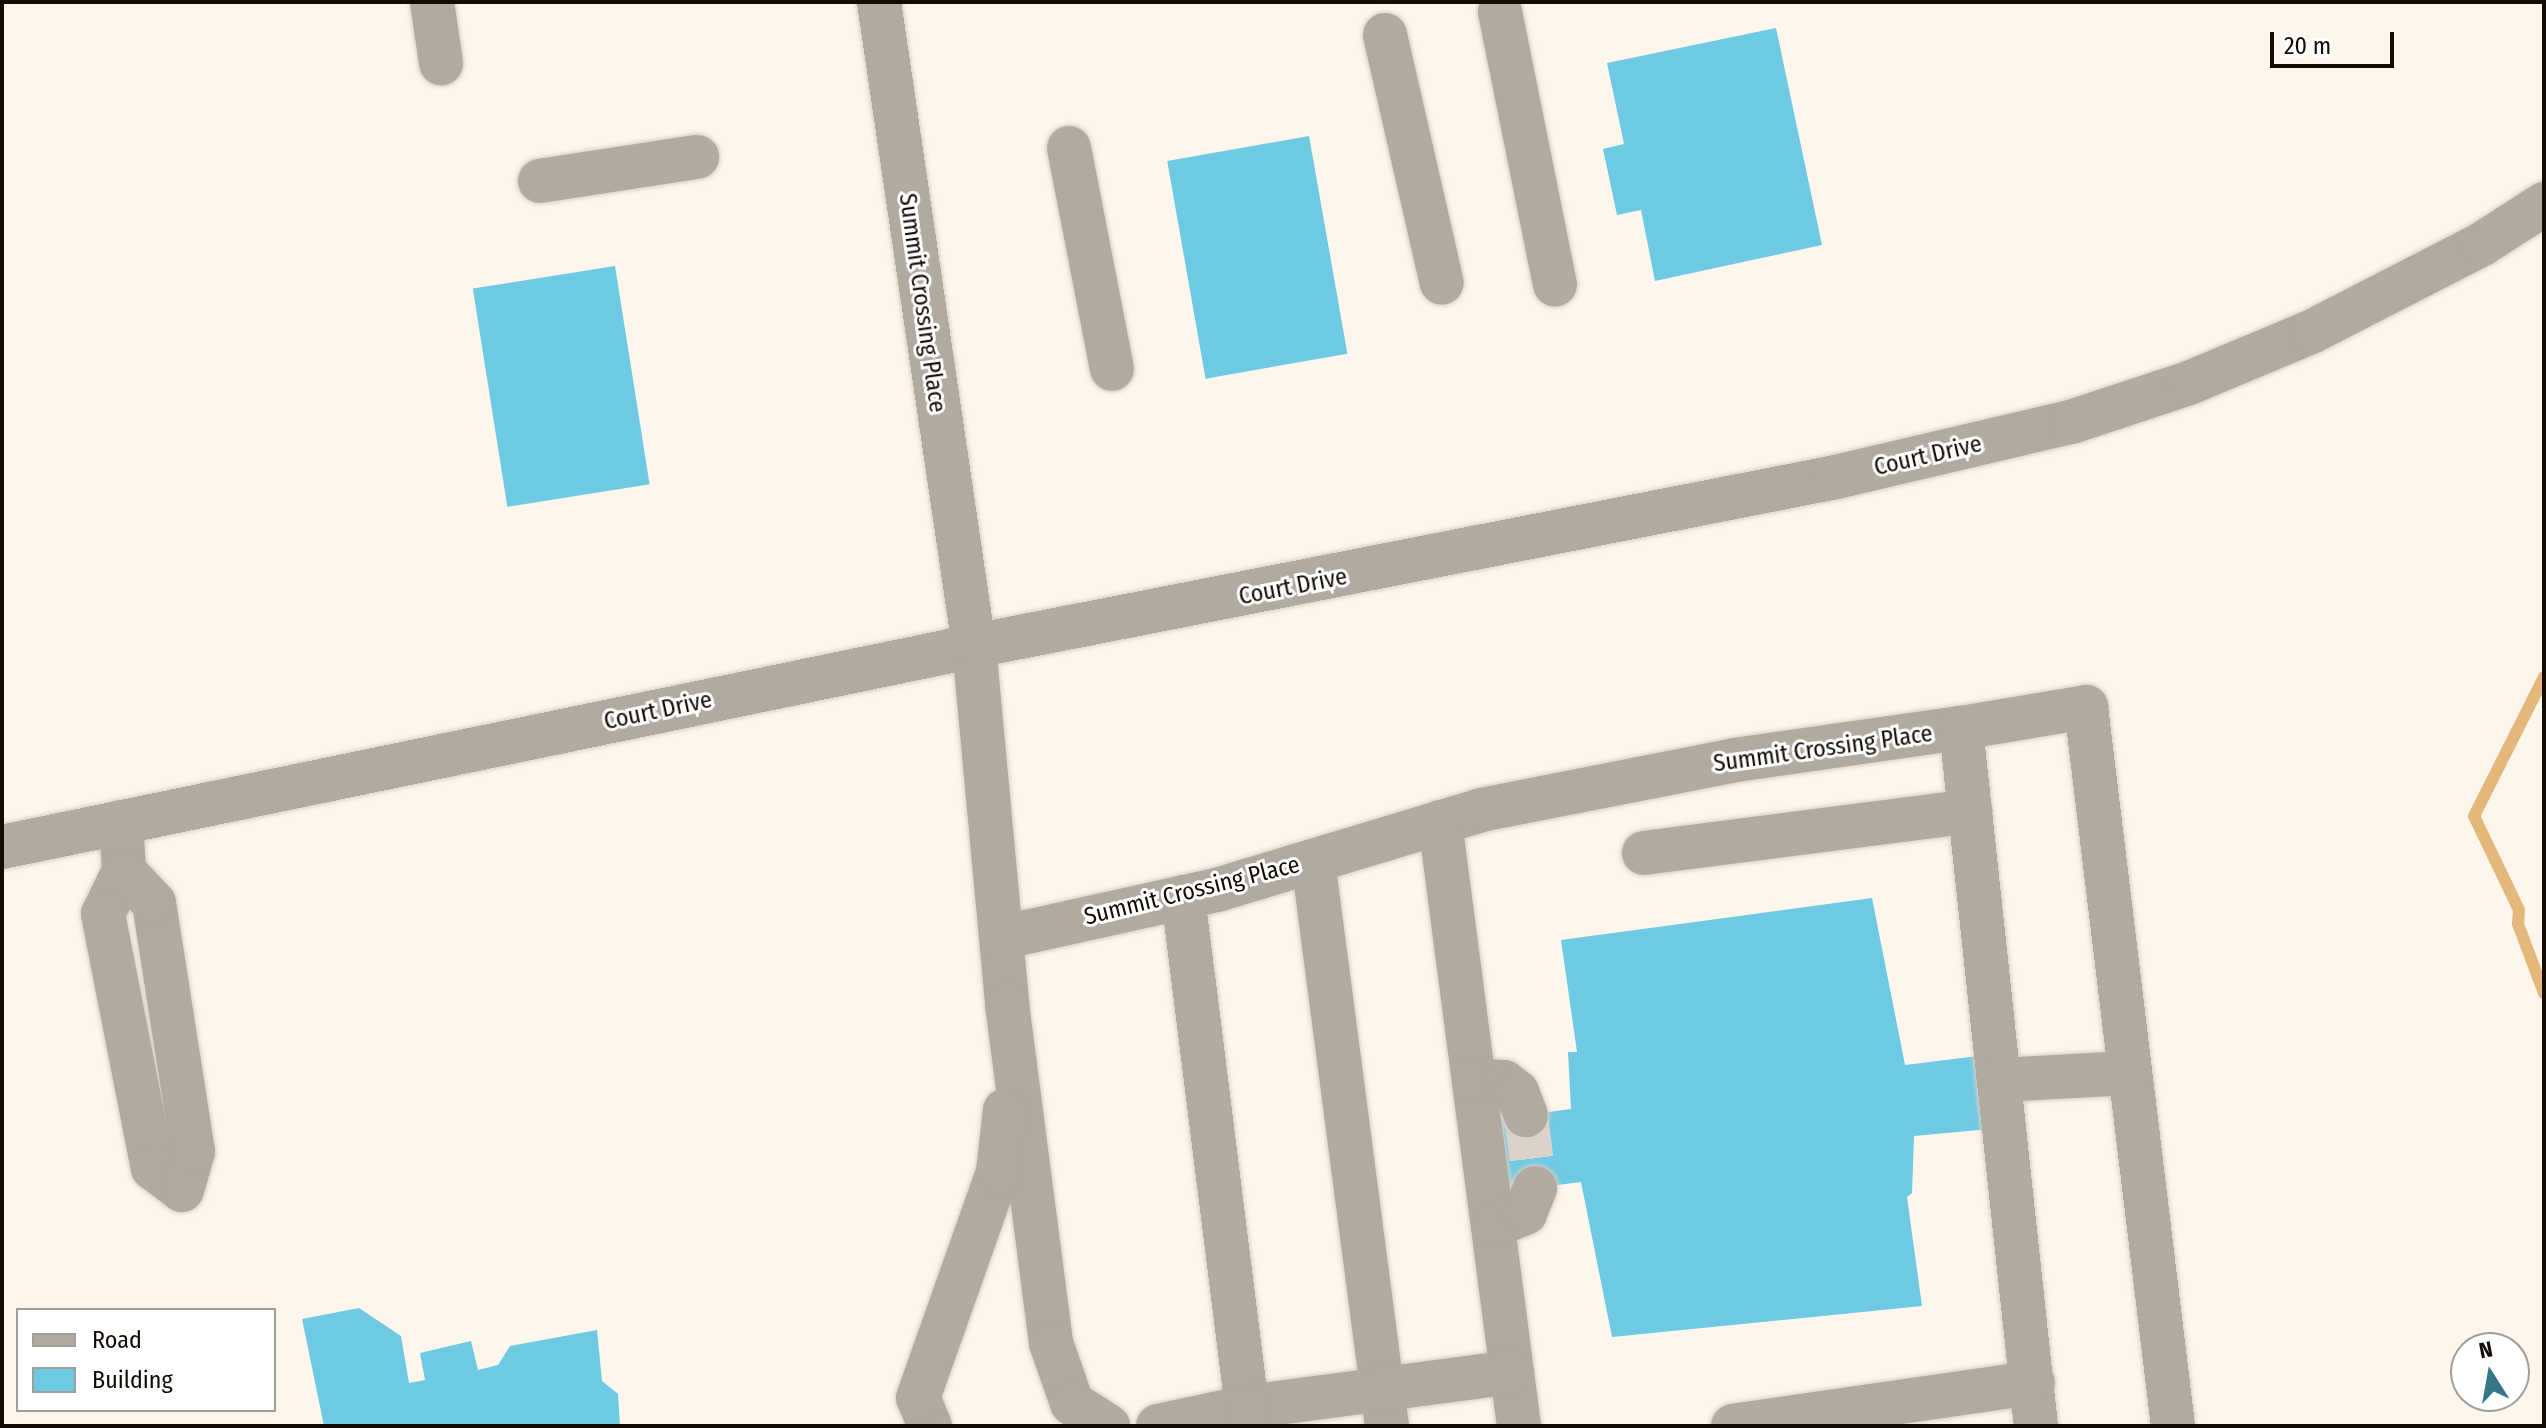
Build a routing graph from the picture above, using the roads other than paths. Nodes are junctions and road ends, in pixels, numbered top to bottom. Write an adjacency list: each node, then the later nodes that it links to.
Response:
1 (432, 2): 5 (street)
2 (879, 2): 13 (street, Summit Crossing Place)
3 (1500, 12): 11 (street)
4 (1385, 35): 10 (street)
5 (441, 63)
6 (1069, 148): 12 (street)
7 (697, 157): 8 (street)
8 (540, 181)
9 (2544, 204): 13 (street, Court Drive)
10 (1442, 283)
11 (1555, 285)
12 (1112, 369)
13 (974, 646): 16 (street, Court Drive); 23 (street, Summit Crossing Place)
14 (1961, 728): 15 (street, Summit Crossing Place); 17 (street, Summit Crossing Place); 25 (street)
15 (1970, 811): 19 (street); 27 (street, Summit Crossing Place)
16 (121, 822): 18 (street, Court Drive); 21 (street)
17 (1440, 822): 20 (street, Summit Crossing Place); 26 (street)
18 (2, 847)
19 (1644, 853)
20 (1313, 861): 22 (street, Summit Crossing Place); 33 (street)
21 (124, 871): 21 (street)
22 (1183, 897): 23 (street, Summit Crossing Place); 34 (street)
23 (1004, 937): 24 (street, Summit Crossing Place)
24 (1013, 1044): 35 (street, Summit Crossing Place); 36 (street, Summit Crossing Place)
25 (2130, 1073): 27 (street); 41 (street)
26 (1474, 1080): 28 (street); 30 (street)
27 (1999, 1080): 32 (street, Summit Crossing Place)
28 (1526, 1115)
29 (1535, 1188): 30 (street)
30 (1493, 1226): 31 (street)
31 (1512, 1372): 33 (street); 38 (street)
32 (2033, 1383): 39 (street); 40 (street, Summit Crossing Place)
33 (1385, 1407): 34 (street)
34 (1248, 1416): 37 (street)
35 (930, 1426)
36 (1108, 1426)
37 (1158, 1426)
38 (1519, 1426)
39 (1733, 1426)
40 (2036, 1426)
41 (2173, 1426)

